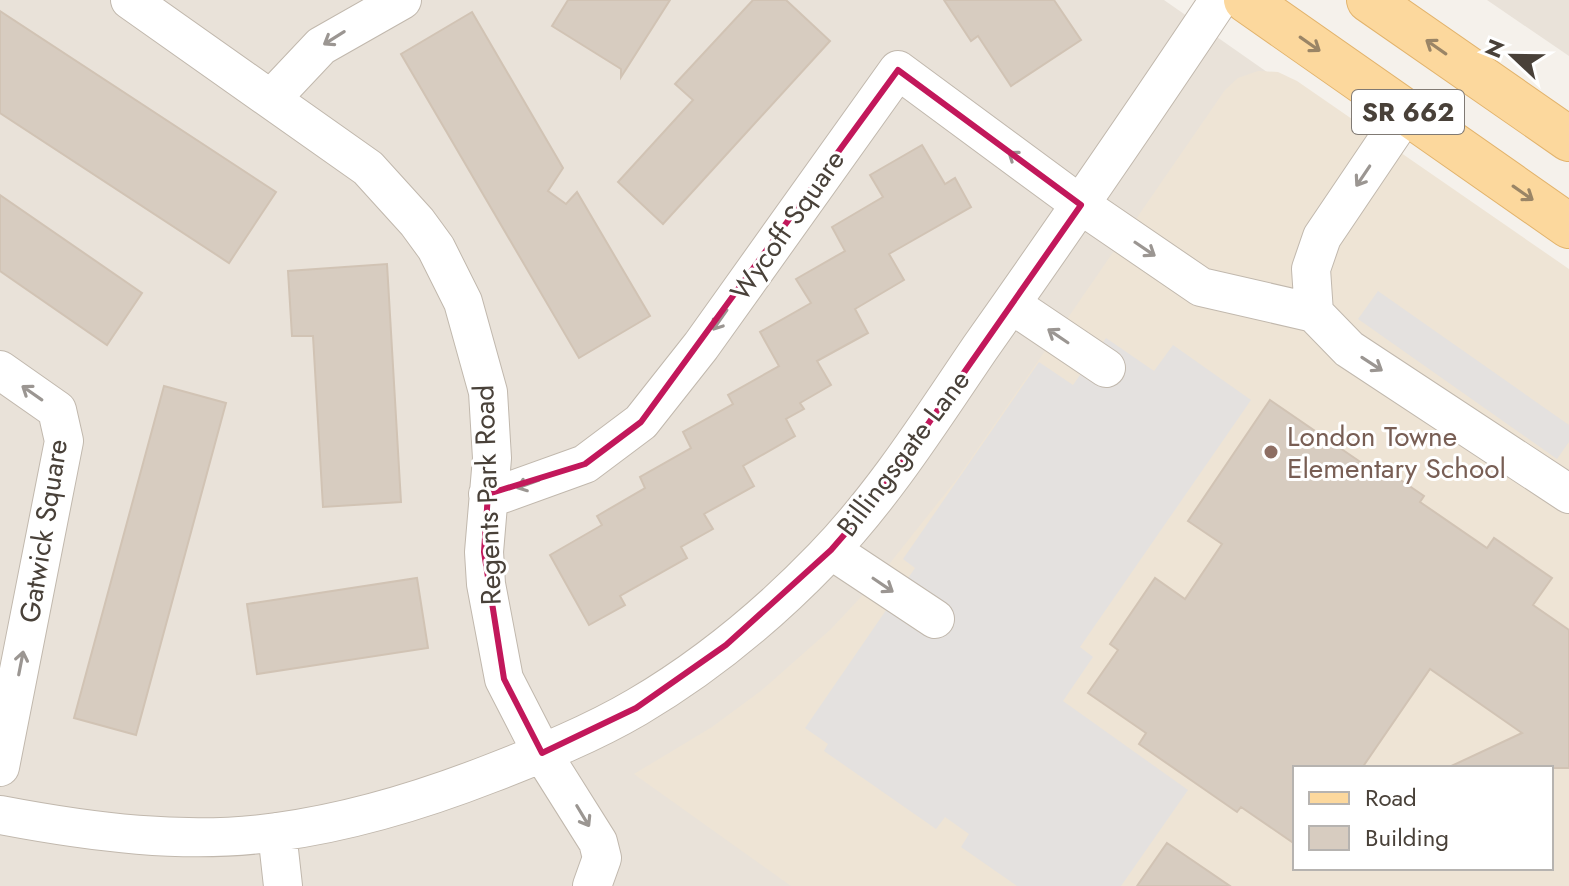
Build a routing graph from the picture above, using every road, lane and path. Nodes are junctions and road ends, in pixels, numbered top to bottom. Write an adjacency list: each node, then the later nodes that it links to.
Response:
1 (130, 0): 6 (street, Regents Park Road)
2 (402, 0): 6 (street, one-way to 6)
3 (1219, 0): 9 (street, Billingsgate Lane)
4 (1246, 0): 7 (main road, SR 662, one-way to 7)
5 (1369, 0): 8 (main road, SR 662, one-way to 5)
6 (272, 98): 15 (street, Regents Park Road)
7 (1407, 111): 10 (main road, SR 662, one-way to 10); 12 (street, one-way to 12)
8 (1569, 139)
9 (1081, 205): 11 (street, Billingsgate Lane); 12 (street, one-way to 12); 15 (street, Wycoff Square, one-way to 15)
10 (1569, 226)
11 (1011, 304): 13 (street, one-way to 11); 17 (street, Billingsgate Lane)
12 (1314, 313): 16 (street, one-way to 16)
13 (1106, 368)
14 (0, 370): 20 (street, Gatwick Square, one-way to 14)
15 (488, 494): 19 (street, Regents Park Road)
16 (1569, 494)
17 (831, 550): 18 (street, one-way to 18); 19 (street, Billingsgate Lane)
18 (935, 619)
19 (542, 753): 22 (street, Billingsgate Lane); 24 (street, Regents Park Road, one-way to 24)
20 (0, 767)
21 (0, 815): 22 (street, Billingsgate Lane)
22 (277, 832): 23 (street)
23 (283, 886)
24 (592, 886)

